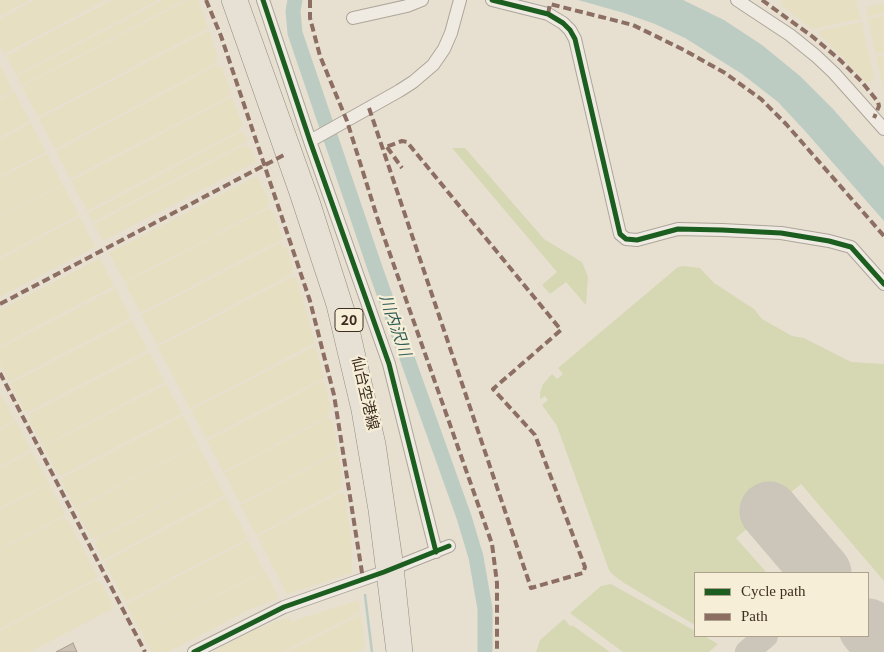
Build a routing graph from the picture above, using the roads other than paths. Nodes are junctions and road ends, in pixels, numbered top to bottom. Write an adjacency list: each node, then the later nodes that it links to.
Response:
1 (229, 0): 14 (main road, 仙台空港線 / 20)
2 (240, 0): 14 (main road, 仙台空港線 / 20)
3 (263, 0): 10 (street)
4 (422, 0): 8 (street)
5 (460, 0): 10 (street)
6 (492, 0): 11 (street)
7 (737, 0): 9 (street)
8 (353, 18)
9 (884, 129)
10 (313, 140): 13 (street)
11 (884, 284)
12 (449, 546): 13 (street)
13 (436, 552): 14 (street)
14 (390, 570): 15 (street); 16 (main road, 仙台空港線 / 20); 17 (main road, 仙台空港線 / 20)
15 (194, 652)
16 (394, 652)
17 (405, 652)

